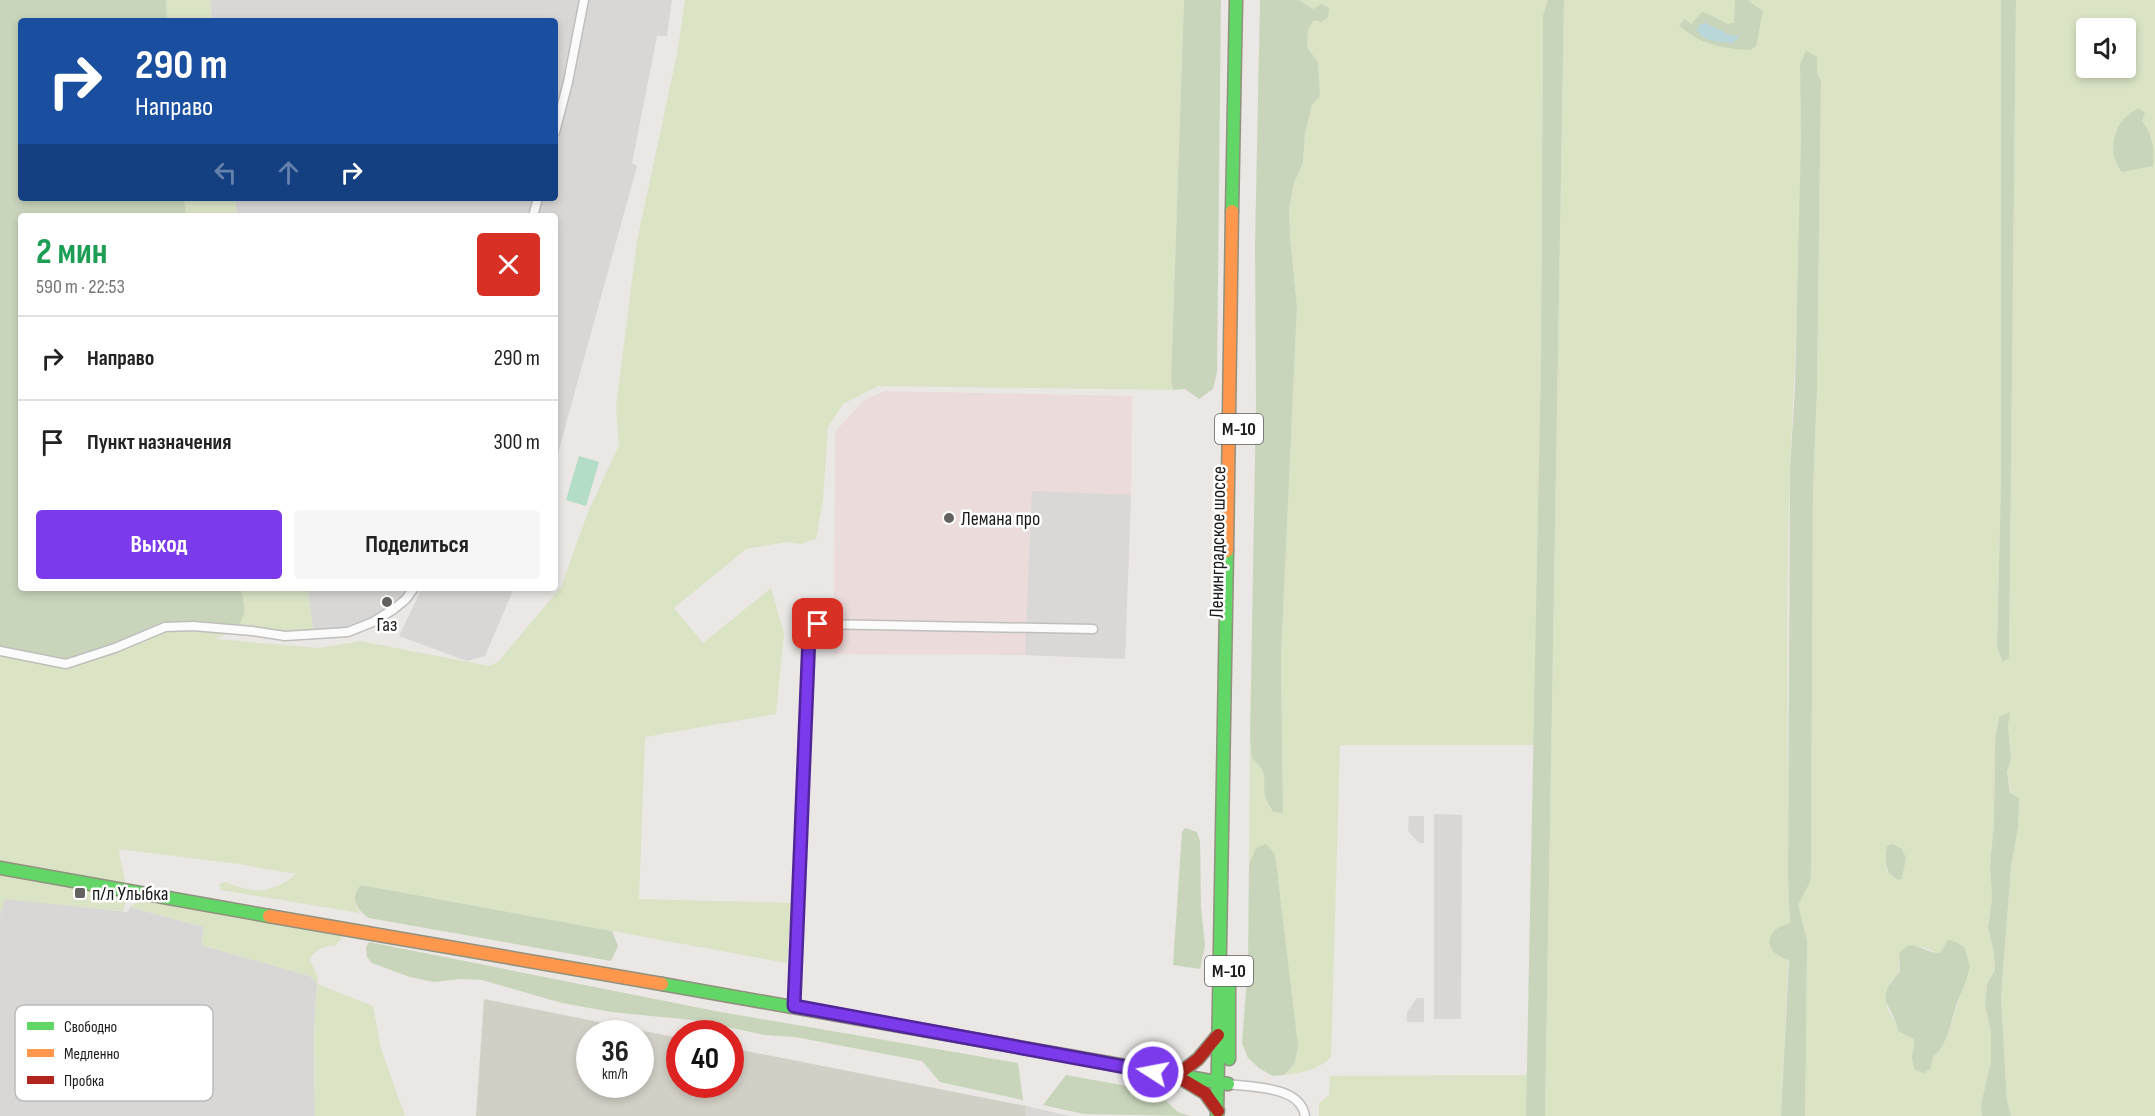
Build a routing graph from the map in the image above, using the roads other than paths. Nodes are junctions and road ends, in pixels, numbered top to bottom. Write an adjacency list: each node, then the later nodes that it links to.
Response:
1 (584, 0): 4 (street)
2 (1236, 0): 10 (main road, Ленинградское шоссе / М-10)
3 (1245, 0): 12 (main road, Ленинградское шоссе / М-10)
4 (558, 120)
5 (412, 591): 7 (street)
6 (1093, 629): 9 (street)
7 (0, 651)
8 (0, 868): 9 (main road)
9 (794, 1006): 11 (main road)
10 (1218, 1035): 11 (main road); 12 (main road, Ленинградское шоссе / М-10)
11 (1176, 1076): 12 (main road); 13 (main road)
12 (1223, 1084): 13 (main road, М-10); 14 (street)
13 (1221, 1114)
14 (1305, 1116)

